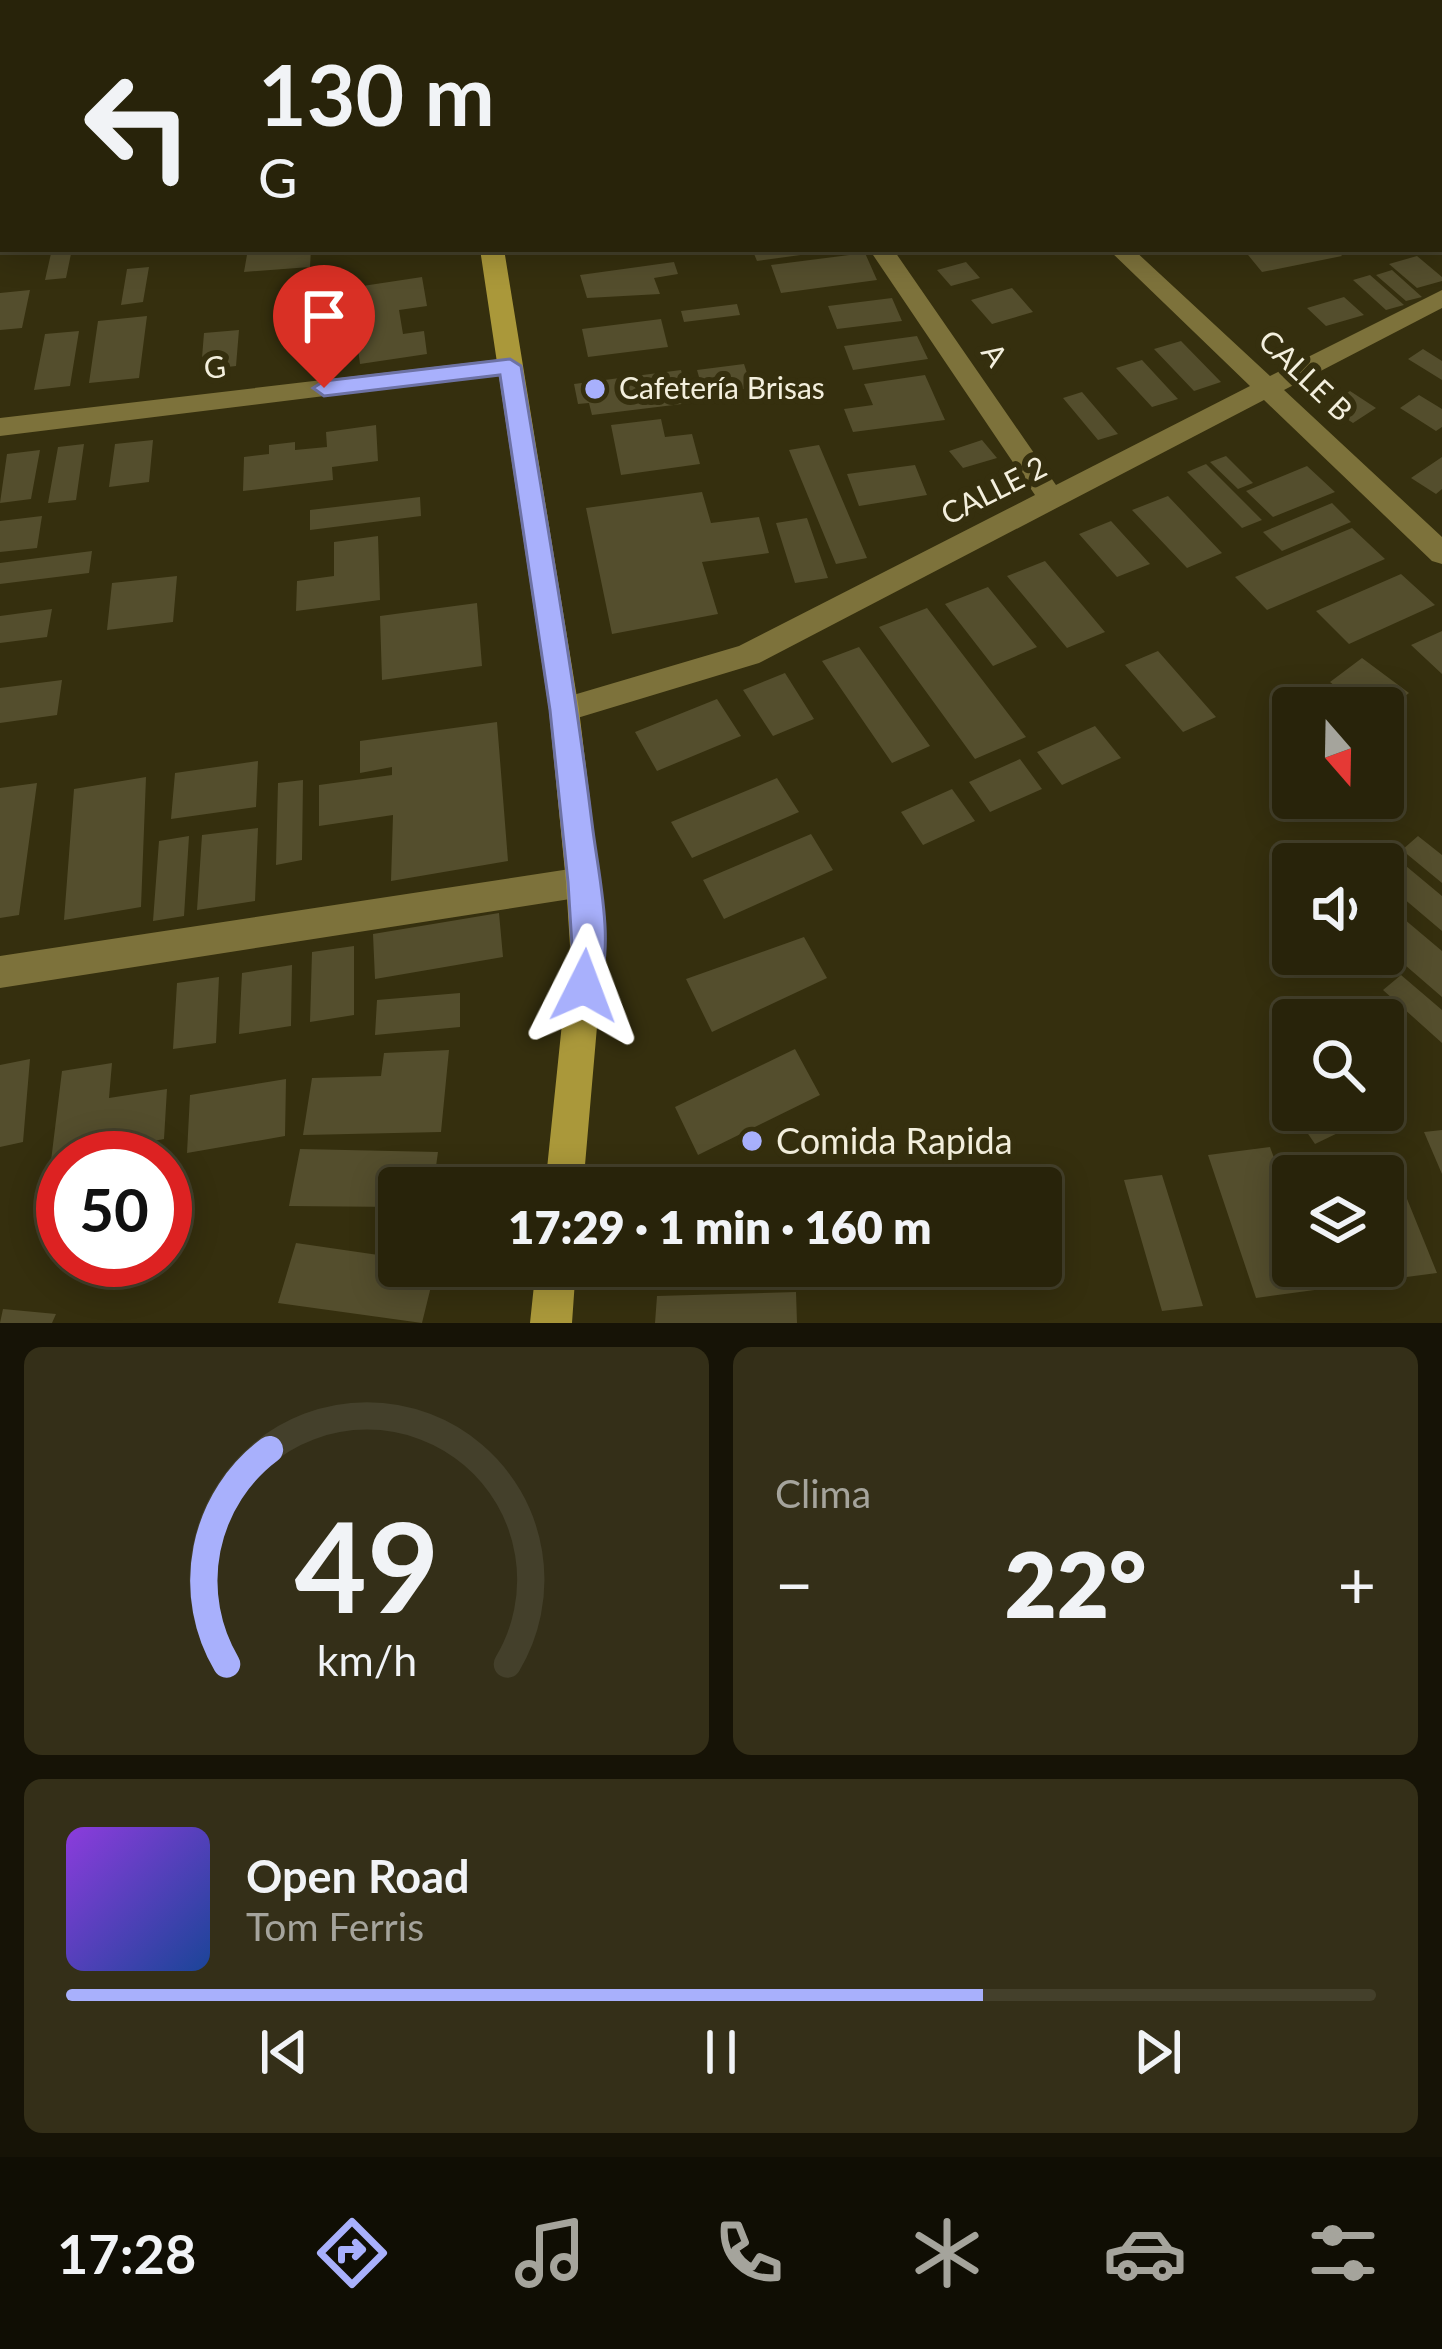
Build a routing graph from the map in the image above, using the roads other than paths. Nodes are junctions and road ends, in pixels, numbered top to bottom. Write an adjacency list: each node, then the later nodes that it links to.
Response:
1 (492, 252): 5 (main road)
2 (883, 252): 8 (street, A)
3 (1123, 252): 6 (street, CALLE B)
4 (1442, 298): 6 (street, CALLE 2)
5 (510, 366): 7 (street, G); 10 (main road)
6 (1270, 387): 8 (street, CALLE 2); 9 (street, CALLE B)
7 (0, 427)
8 (1052, 498): 10 (street, CALLE 2)
9 (1442, 554)
10 (564, 710): 11 (main road)
11 (583, 882): 12 (street); 13 (main road)
12 (0, 972)
13 (566, 1167)
14 (554, 1287): 15 (main road)
15 (550, 1323)

